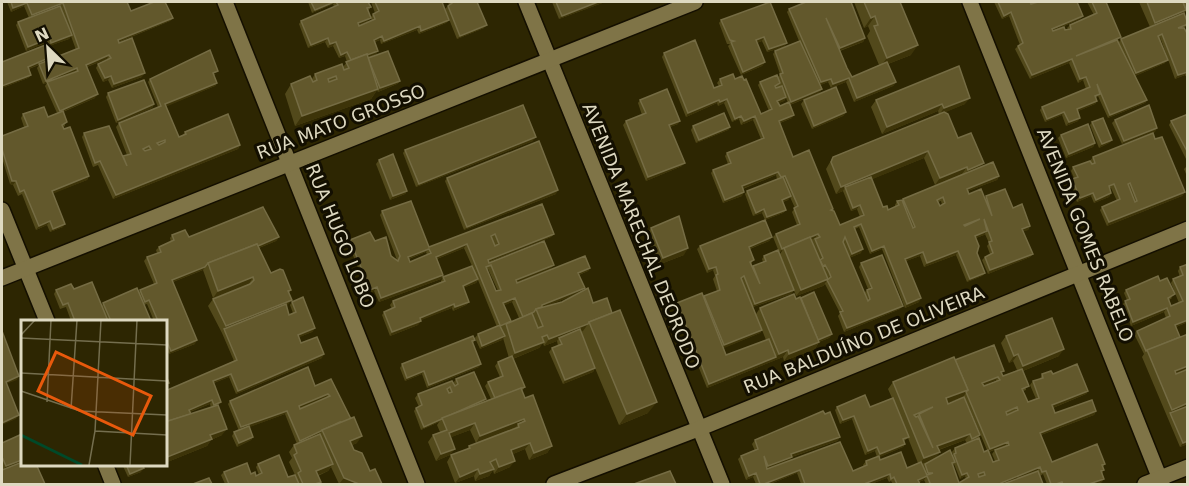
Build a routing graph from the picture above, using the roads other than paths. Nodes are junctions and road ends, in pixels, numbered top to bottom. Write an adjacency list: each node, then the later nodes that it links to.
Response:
1 (225, 2): 6 (street, RUA HUGO LOBO)
2 (526, 2): 5 (street, AVENIDA MARECHAL DEORODO)
3 (695, 2): 5 (street, RUA MATO GROSSO)
4 (970, 2): 10 (street, AVENIDA GOMES RABELO)
5 (550, 61): 6 (street, RUA MATO GROSSO); 13 (street, AVENIDA MARECHAL DEORODO)
6 (290, 163): 9 (street, RUA MATO GROSSO); 18 (street, RUA HUGO LOBO)
7 (2, 210): 9 (street)
8 (1188, 229): 10 (street, RUA BALDUÍNO DE OLIVEIRA)
9 (25, 268): 11 (street, RUA MATO GROSSO); 12 (street)
10 (1080, 273): 13 (street, RUA BALDUÍNO DE OLIVEIRA); 16 (street, AVENIDA GOMES RABELO)
11 (2, 278)
12 (47, 320)
13 (698, 429): 19 (street, RUA BALDUÍNO DE OLIVEIRA); 20 (street, AVENIDA MARECHAL DEORODO)
14 (105, 465): 17 (street)
15 (1188, 467): 16 (street)
16 (1161, 482): 21 (street)
17 (113, 484)
18 (417, 484)
19 (554, 484)
20 (722, 484)
21 (1144, 484)

